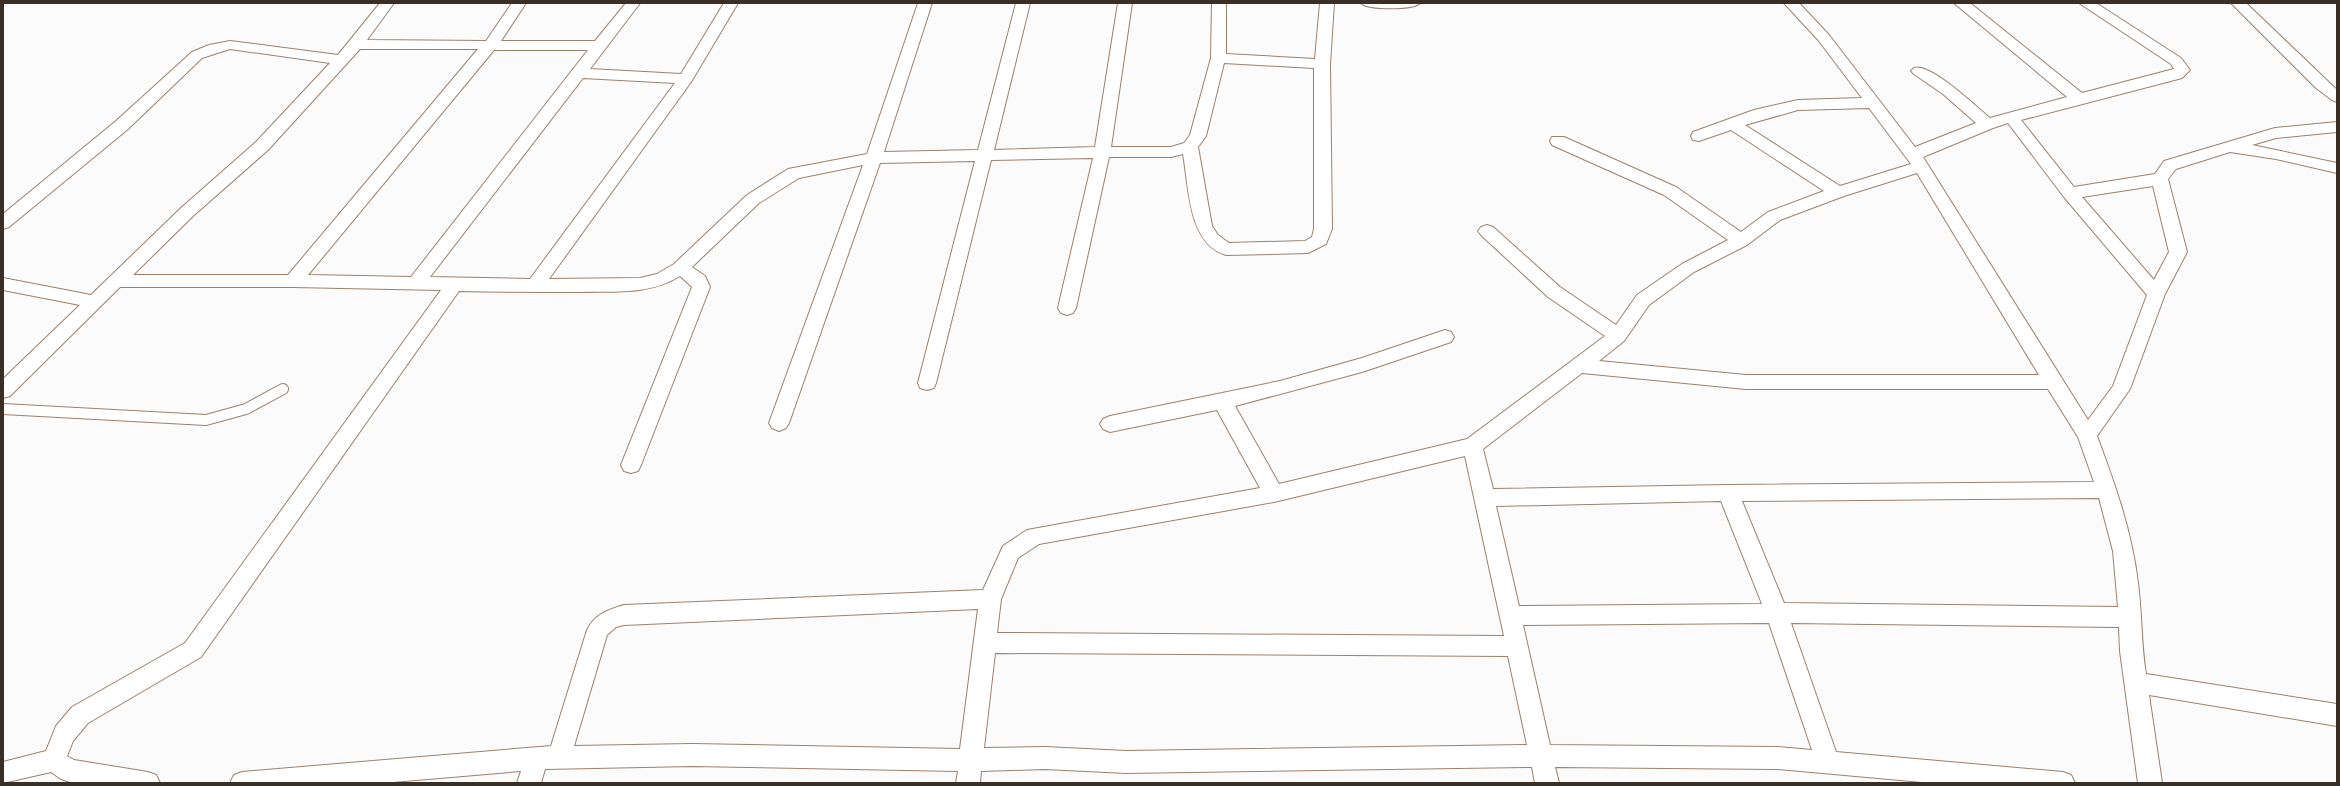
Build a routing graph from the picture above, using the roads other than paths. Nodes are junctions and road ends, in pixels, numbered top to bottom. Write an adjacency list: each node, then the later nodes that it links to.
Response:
1 (387, 3): 16 (street)
2 (519, 3): 17 (street)
3 (633, 3): 18 (street)
4 (731, 3): 24 (street)
5 (926, 3): 38 (street)
6 (1023, 3): 37 (street)
7 (1125, 3): 36 (street)
8 (1219, 3): 19 (street)
9 (1327, 3): 21 (street)
10 (1368, 3): 11 (street)
11 (1413, 3)
12 (1791, 3): 27 (street)
13 (1961, 3): 26 (street)
14 (2086, 3): 26 (street)
15 (2238, 3): 25 (street)
16 (356, 44): 17 (street); 20 (street)
17 (491, 44): 18 (street); 49 (street)
18 (600, 46): 23 (street)
19 (1218, 58): 21 (street); 34 (street)
20 (342, 60): 44 (street); 48 (street)
21 (1322, 64): 34 (street)
22 (1919, 72): 29 (street)
23 (579, 73): 24 (street); 51 (street)
24 (686, 79): 53 (street)
25 (2337, 97)
26 (2079, 99): 28 (street)
27 (1872, 103): 30 (street); 39 (street)
28 (2011, 117): 29 (street); 43 (street)
29 (1987, 124): 39 (street)
30 (1734, 125): 32 (street); 42 (street)
31 (2337, 127): 35 (street)
32 (1699, 136)
33 (1558, 140): 46 (street)
34 (1190, 147): 36 (street)
35 (2232, 147): 40 (street); 41 (street)
36 (1102, 152): 37 (street); 56 (street)
37 (984, 155): 38 (street); 61 (street)
38 (874, 158): 47 (street); 66 (street)
39 (1916, 160): 42 (street); 60 (street)
40 (2337, 168)
41 (2160, 179): 43 (street); 54 (street)
42 (1838, 192): 46 (street)
43 (2070, 193): 54 (street)
44 (5, 218)
45 (1487, 231): 57 (street)
46 (1741, 241): 57 (street)
47 (680, 268): 53 (street); 70 (street)
48 (118, 281): 49 (street); 55 (street)
49 (293, 281): 51 (street)
50 (3, 284): 55 (street)
51 (415, 284): 52 (street)
52 (454, 285): 53 (street); 86 (street)
53 (535, 286)
54 (2156, 294): 68 (street)
55 (96, 302): 63 (street)
56 (1067, 308)
57 (1618, 336): 59 (street)
58 (1445, 337): 64 (street)
59 (1579, 366): 60 (street); 69 (street)
60 (2056, 382): 68 (street)
61 (927, 383)
62 (283, 388): 65 (lane)
63 (3, 391)
64 (1223, 403): 67 (street); 73 (street)
65 (3, 409)
66 (778, 423)
67 (1110, 424)
68 (2088, 435): 71 (street)
69 (1473, 446): 73 (street); 74 (street)
70 (631, 465)
71 (2107, 490): 72 (street); 78 (street)
72 (1728, 493): 74 (street); 76 (street)
73 (1274, 494): 75 (street)
74 (1485, 498): 77 (street)
75 (990, 599): 79 (street); 84 (street)
76 (1777, 613): 77 (street); 78 (street); 88 (street)
77 (1511, 616): 80 (street)
78 (2130, 617): 81 (street)
79 (986, 643): 80 (street); 87 (street)
80 (1517, 646): 83 (street)
81 (2136, 683): 82 (street); 97 (street)
82 (2337, 715)
83 (1541, 756): 87 (street); 88 (street); 95 (street)
84 (559, 757): 85 (street); 87 (street)
85 (536, 759): 90 (street); 93 (street)
86 (54, 760): 89 (street); 91 (street)
87 (970, 760): 94 (street)
88 (1828, 764): 96 (street)
89 (3, 773)
90 (271, 781): 92 (street)
91 (148, 783)
92 (242, 783)
93 (529, 783)
94 (968, 783)
95 (1546, 783)
96 (2063, 783)
97 (2150, 783)

